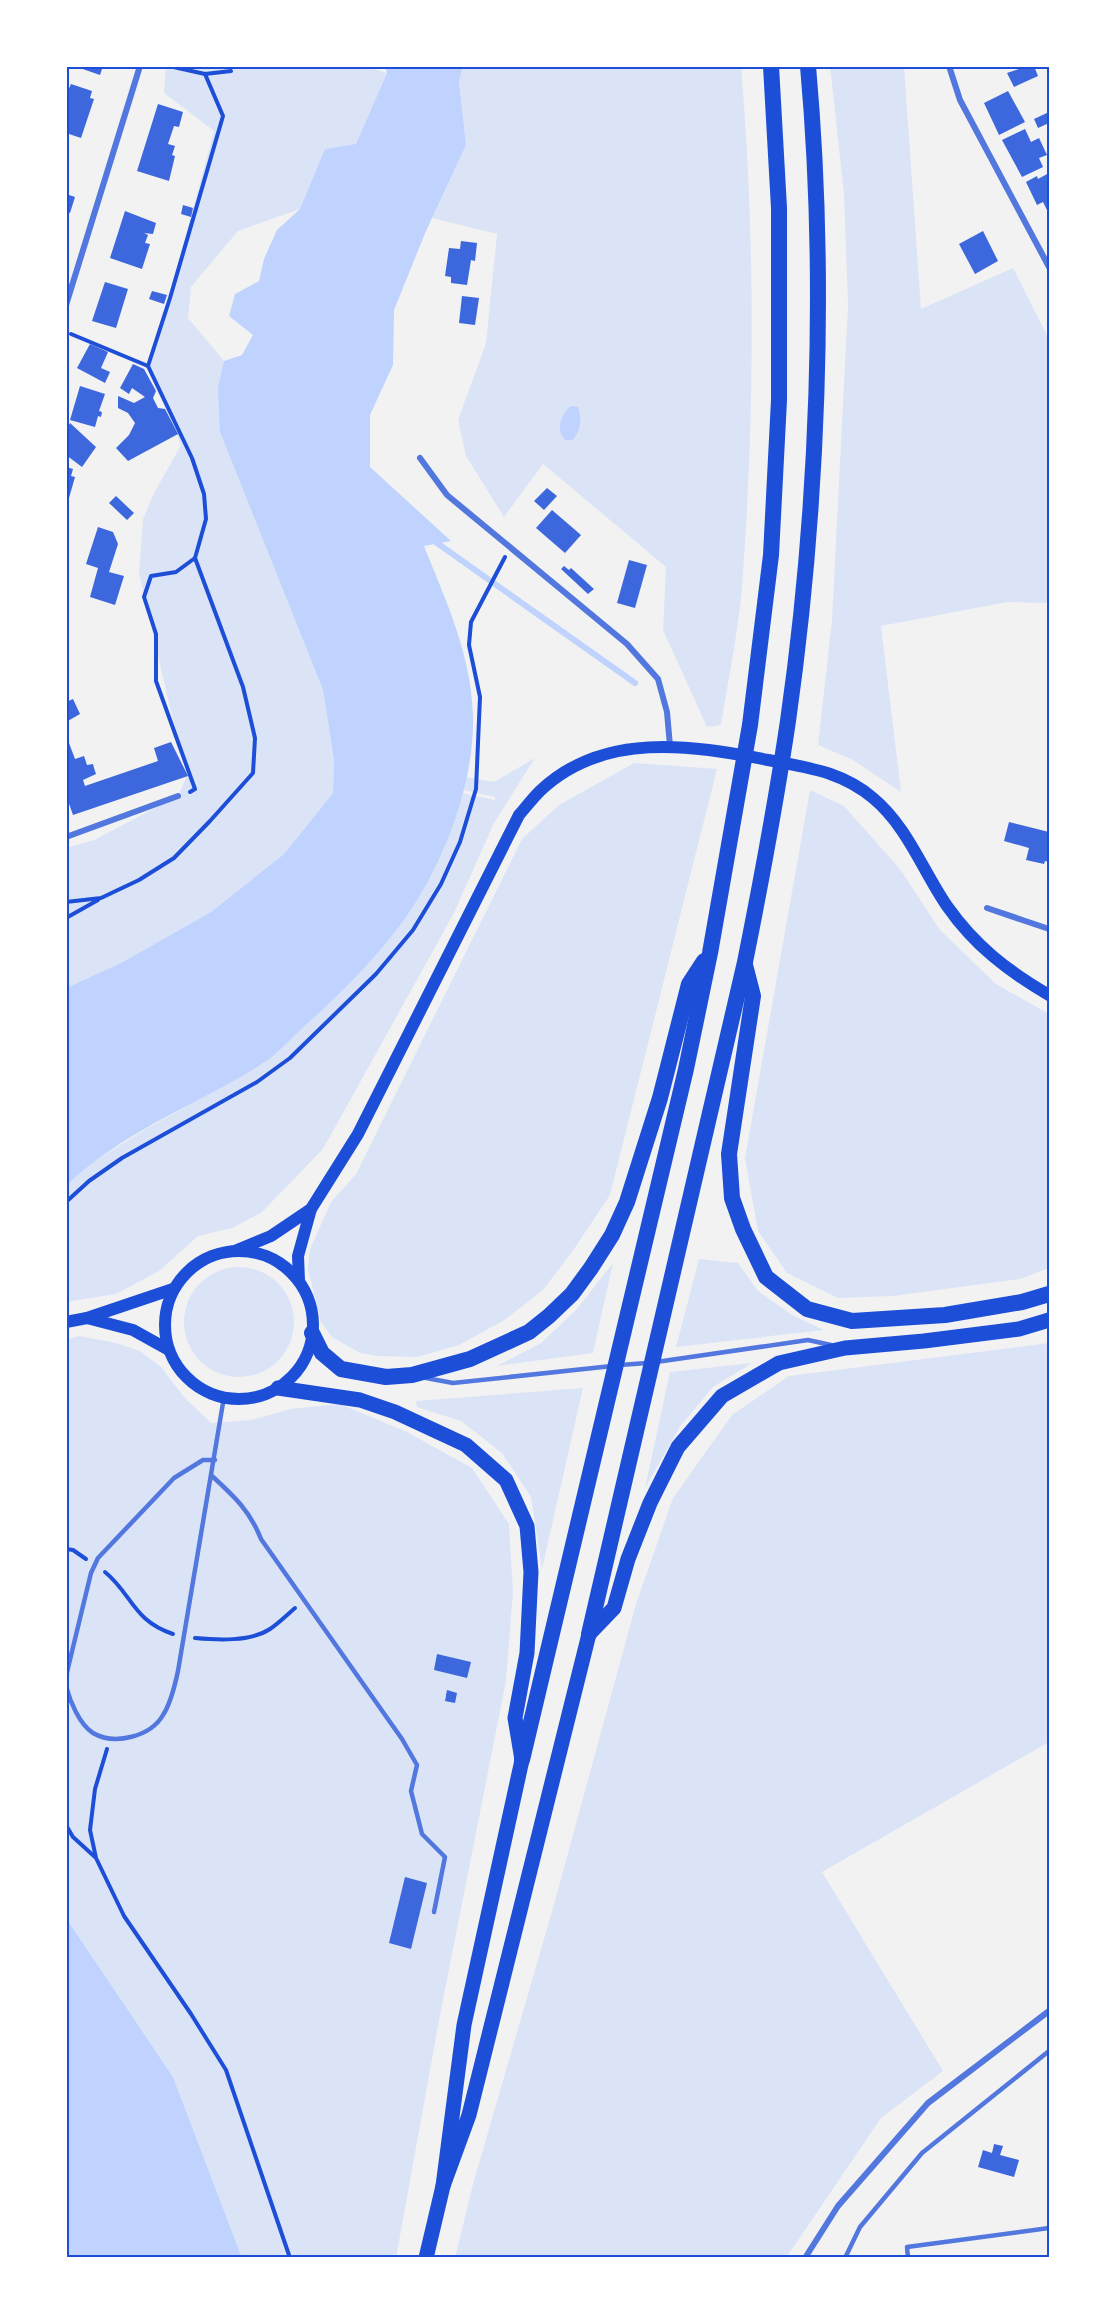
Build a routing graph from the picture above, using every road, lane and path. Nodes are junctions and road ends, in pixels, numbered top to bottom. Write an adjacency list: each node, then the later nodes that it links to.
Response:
1 (140, 66): 9 (street)
2 (169, 66): 7 (path)
3 (771, 66): 23 (highway)
4 (808, 66): 24 (highway)
5 (950, 66): 8 (street)
6 (231, 70): 7 (path)
7 (205, 74): 11 (path)
8 (1049, 267)
9 (66, 305)
10 (71, 334): 11 (path)
11 (148, 366): 14 (path)
12 (420, 458): 13 (street)
13 (511, 548): 15 (street); 26 (path)
14 (195, 558): 16 (path); 18 (path)
15 (670, 746): 25 (main road); 27 (main road)
16 (178, 796): 17 (street)
17 (66, 837)
18 (101, 898): 19 (path); 21 (path)
19 (66, 902)
20 (987, 908): 22 (street)
21 (66, 918)
22 (1049, 929)
23 (710, 952): 39 (highway); 40 (highway)
24 (745, 962): 31 (highway); 38 (highway)
25 (1049, 995)
26 (66, 1202)
27 (311, 1209): 28 (main road); 29 (main road)
28 (235, 1251): 29 (main road); 30 (main road)
29 (299, 1281): 35 (main road)
30 (173, 1289): 32 (main road); 37 (main road)
31 (1049, 1294)
32 (87, 1318): 34 (main road); 37 (main road)
33 (1049, 1320): 36 (main road)
34 (66, 1322)
35 (312, 1333): 40 (highway); 41 (main road)
36 (845, 1348): 38 (lane); 45 (main road)
37 (169, 1350): 42 (main road)
38 (652, 1363): 39 (lane); 45 (highway)
39 (615, 1366): 40 (lane); 48 (highway)
40 (412, 1375)
41 (278, 1388): 42 (main road); 48 (main road)
42 (224, 1397): 43 (lane)
43 (215, 1461): 44 (lane); 46 (lane)
44 (212, 1476): 47 (lane); 51 (lane)
45 (589, 1634): 54 (main road)
46 (66, 1685): 47 (lane)
47 (110, 1737): 50 (path)
48 (522, 1760): 54 (main road)
49 (66, 1825): 50 (path)
50 (96, 1858): 56 (path)
51 (434, 1912)
52 (1049, 2011): 58 (street)
53 (1049, 2050): 59 (lane)
54 (443, 2186): 57 (main road)
55 (1049, 2228): 60 (lane)
56 (290, 2258)
57 (426, 2258)
58 (805, 2258)
59 (845, 2258)
60 (908, 2258)

